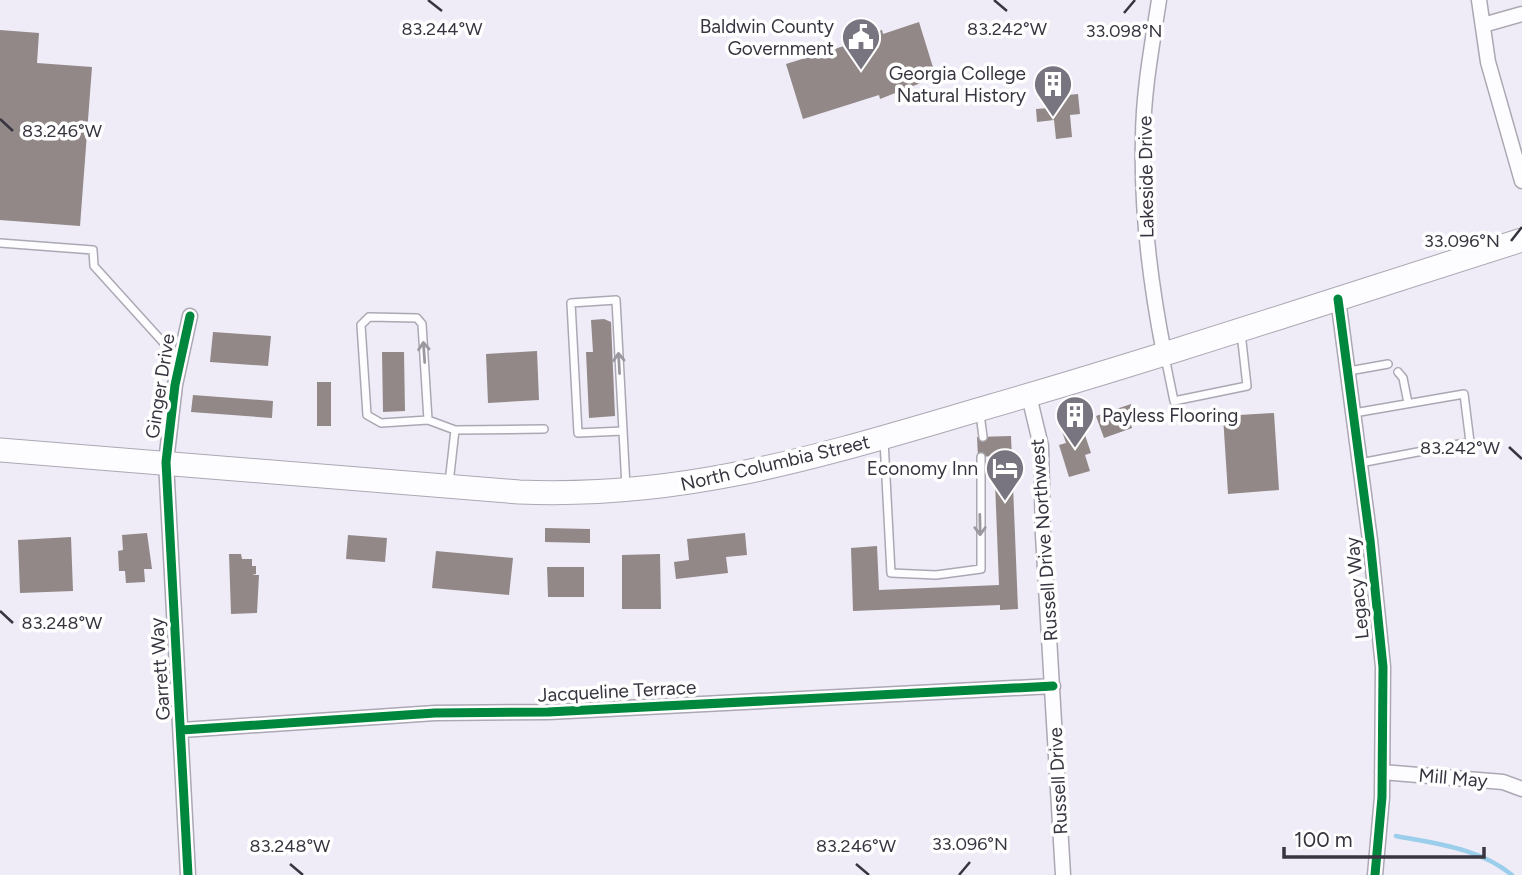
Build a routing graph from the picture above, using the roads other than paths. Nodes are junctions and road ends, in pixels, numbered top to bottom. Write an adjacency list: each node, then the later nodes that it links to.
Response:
1 (1160, 0): 11 (street, Lakeside Drive)
2 (1479, 0): 4 (street)
3 (1522, 14): 4 (street)
4 (1483, 25): 5 (street)
5 (1522, 181)
6 (1522, 240): 8 (main road, North Columbia Street)
7 (0, 243): 12 (lane)
8 (1338, 299): 10 (main road, North Columbia Street); 14 (street, Legacy Way)
9 (190, 316): 12 (street, Ginger Drive)
10 (1240, 328): 11 (main road, North Columbia Street); 11 (lane)
11 (1164, 353): 16 (main road, North Columbia Street)
12 (180, 362): 28 (street, Ginger Drive)
13 (1388, 364): 14 (lane)
14 (1349, 371): 19 (street, Legacy Way)
15 (1398, 372): 17 (lane)
16 (1029, 396): 18 (main road, North Columbia Street); 32 (street, Russell Drive Northwest)
17 (1408, 403): 19 (lane); 29 (lane)
18 (980, 410): 24 (lane); 25 (main road, North Columbia Street)
19 (1353, 413): 29 (street, Legacy Way)
20 (428, 420): 20 (lane, one-way to 20); 22 (lane)
21 (544, 429): 22 (lane)
22 (455, 430): 30 (lane)
23 (623, 431): 23 (lane, one-way to 23); 31 (lane)
24 (983, 437)
25 (883, 438): 27 (lane, one-way to 25); 31 (main road, North Columbia Street)
26 (0, 450): 28 (main road, North Columbia Street)
27 (981, 457)
28 (166, 462): 30 (main road, North Columbia Street); 33 (street, Garrett Way)
29 (1360, 463): 34 (street, Legacy Way)
30 (449, 487): 31 (main road, North Columbia Street)
31 (626, 492)
32 (1053, 686): 33 (street, Jacqueline Terrace); 37 (street, Russell Drive)
33 (182, 730): 36 (street, Garrett Way)
34 (1382, 772): 35 (street, Mill May); 38 (street, Legacy Way)
35 (1522, 789)
36 (188, 875)
37 (1063, 875)
38 (1375, 875)

